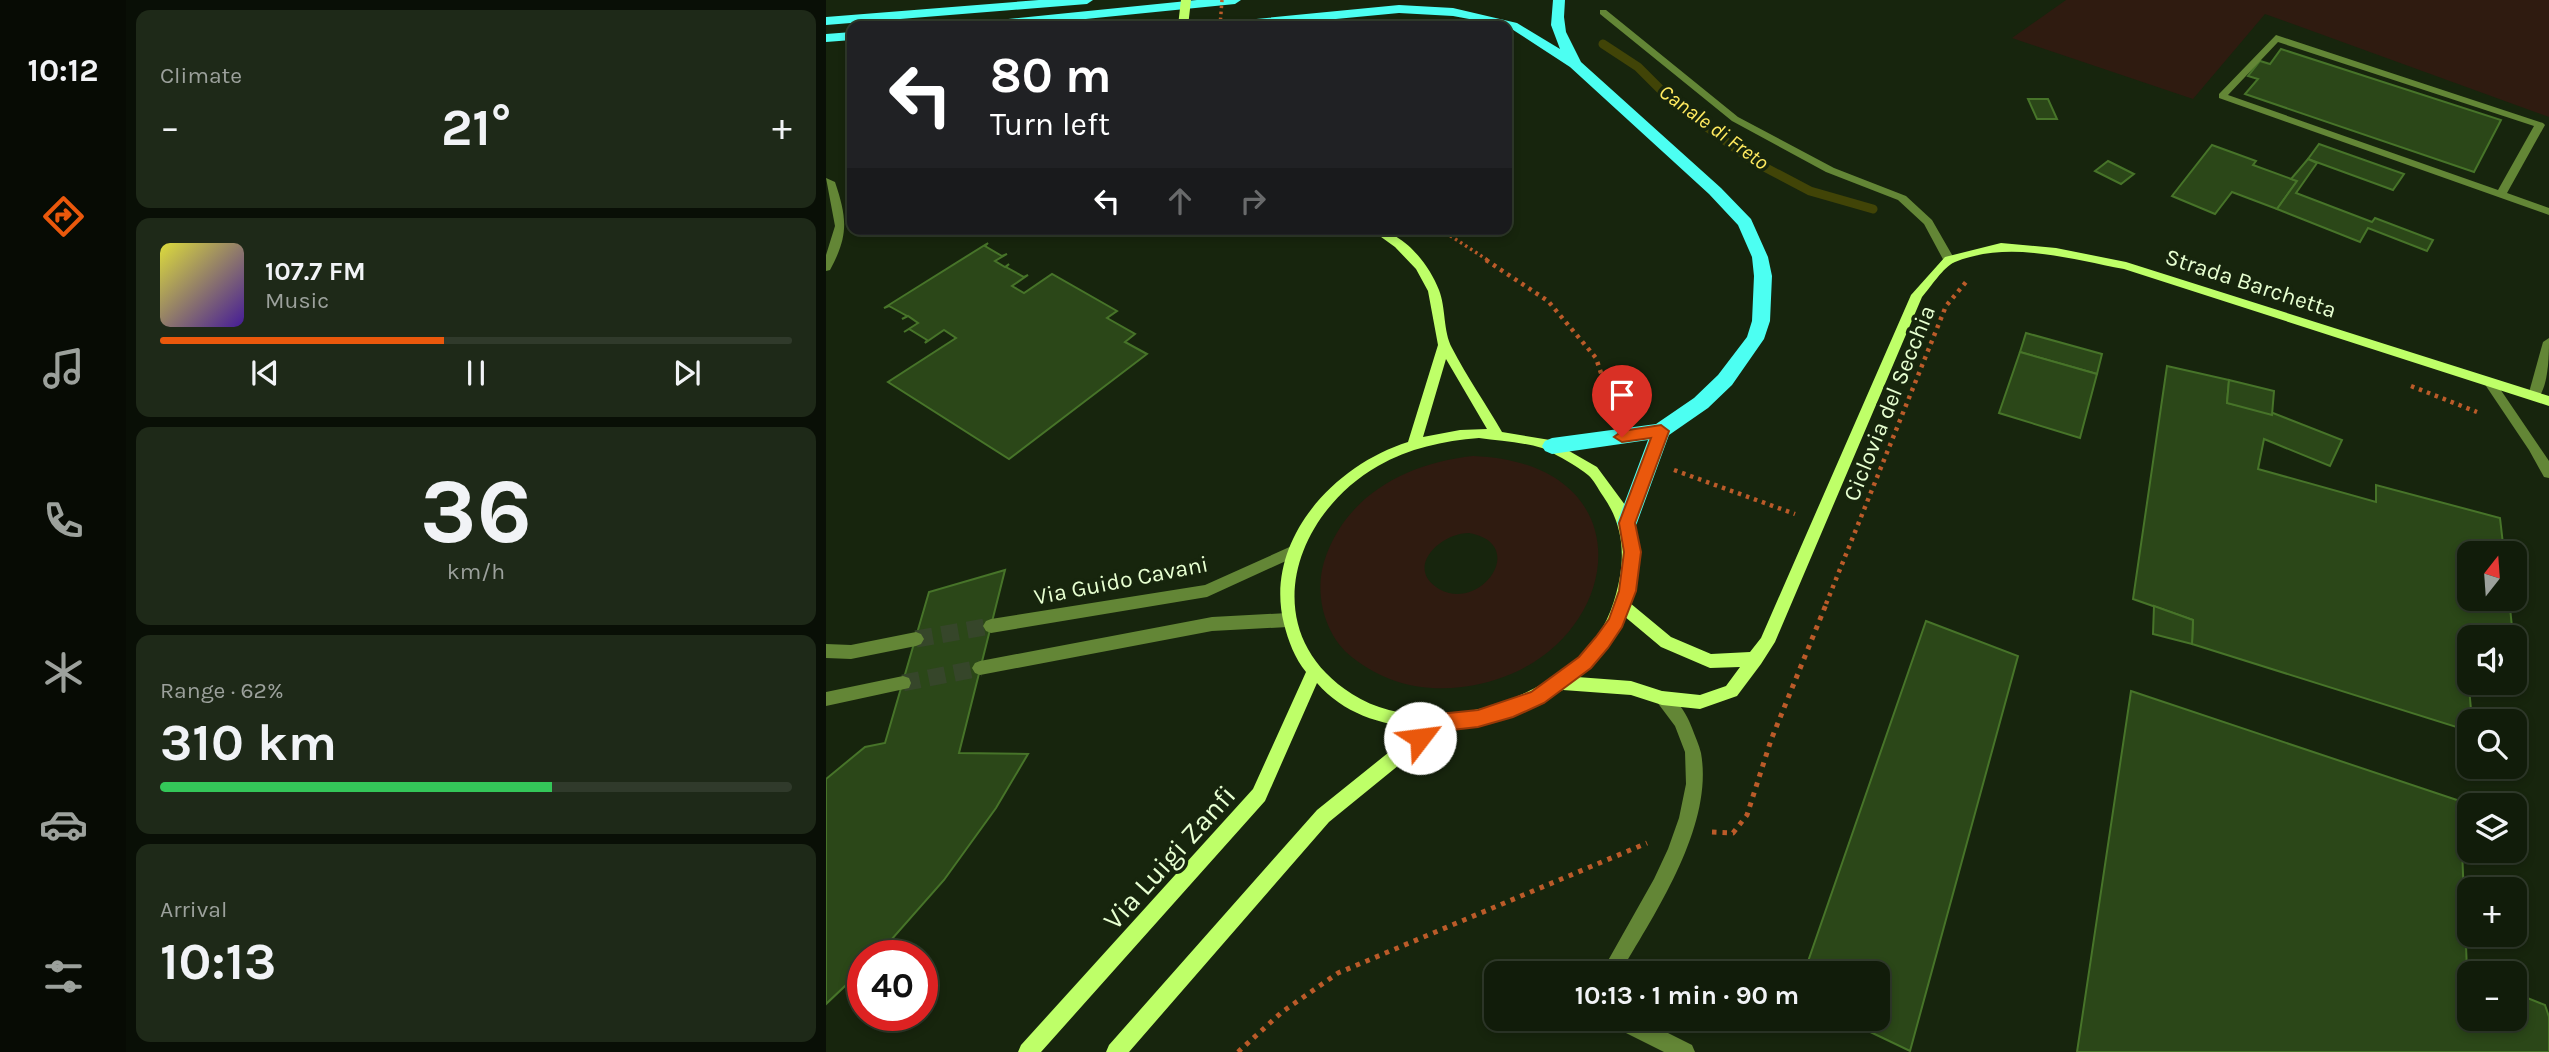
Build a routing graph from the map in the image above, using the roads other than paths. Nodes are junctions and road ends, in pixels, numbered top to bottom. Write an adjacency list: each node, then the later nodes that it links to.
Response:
1 (1087, 0): 6 (highway)
2 (1186, 0): 8 (street, bridge)
3 (1235, 0): 7 (highway)
4 (1559, 0): 14 (highway)
5 (1603, 12): 20 (street)
6 (826, 21)
7 (1028, 21)
8 (1184, 21)
9 (1272, 21): 10 (highway)
10 (1491, 21)
11 (1512, 26): 14 (highway)
12 (847, 39): 13 (highway)
13 (826, 40)
14 (1575, 64): 27 (highway)
15 (2544, 131): 17 (street); 17 (street)
16 (826, 181): 21 (street)
17 (2501, 195): 18 (street)
18 (2549, 212)
19 (1385, 235): 23 (street)
20 (1950, 260): 24 (street, Strada Barchetta); 39 (street)
21 (826, 267)
22 (2549, 342): 25 (street)
23 (1444, 345): 28 (street); 29 (street)
24 (2490, 383): 25 (street, Strada Barchetta); 31 (street)
25 (2534, 396): 26 (street, Strada Barchetta)
26 (2549, 401)
27 (1661, 431): 30 (highway); 32 (highway)
28 (1496, 433): 29 (street); 30 (street)
29 (1414, 444): 33 (street)
30 (1552, 446): 32 (street)
31 (2549, 473)
32 (1627, 523): 34 (street)
33 (1294, 551): 35 (street); 36 (street, Via Guido Cavani)
34 (1623, 606): 39 (street); 43 (street)
35 (1288, 620): 40 (street); 41 (street)
36 (991, 626)
37 (916, 639): 38 (street)
38 (826, 651)
39 (1756, 659): 44 (street)
40 (980, 668)
41 (1314, 673): 46 (street); 49 (street, Via Luigi Zanfi)
42 (903, 683): 45 (street)
43 (1560, 683): 44 (street); 46 (street)
44 (1662, 698): 47 (street)
45 (826, 699)
46 (1439, 722): 50 (street)
47 (1617, 961)
48 (1643, 1031): 51 (street)
49 (1028, 1052)
50 (1116, 1052)
51 (1685, 1052)

